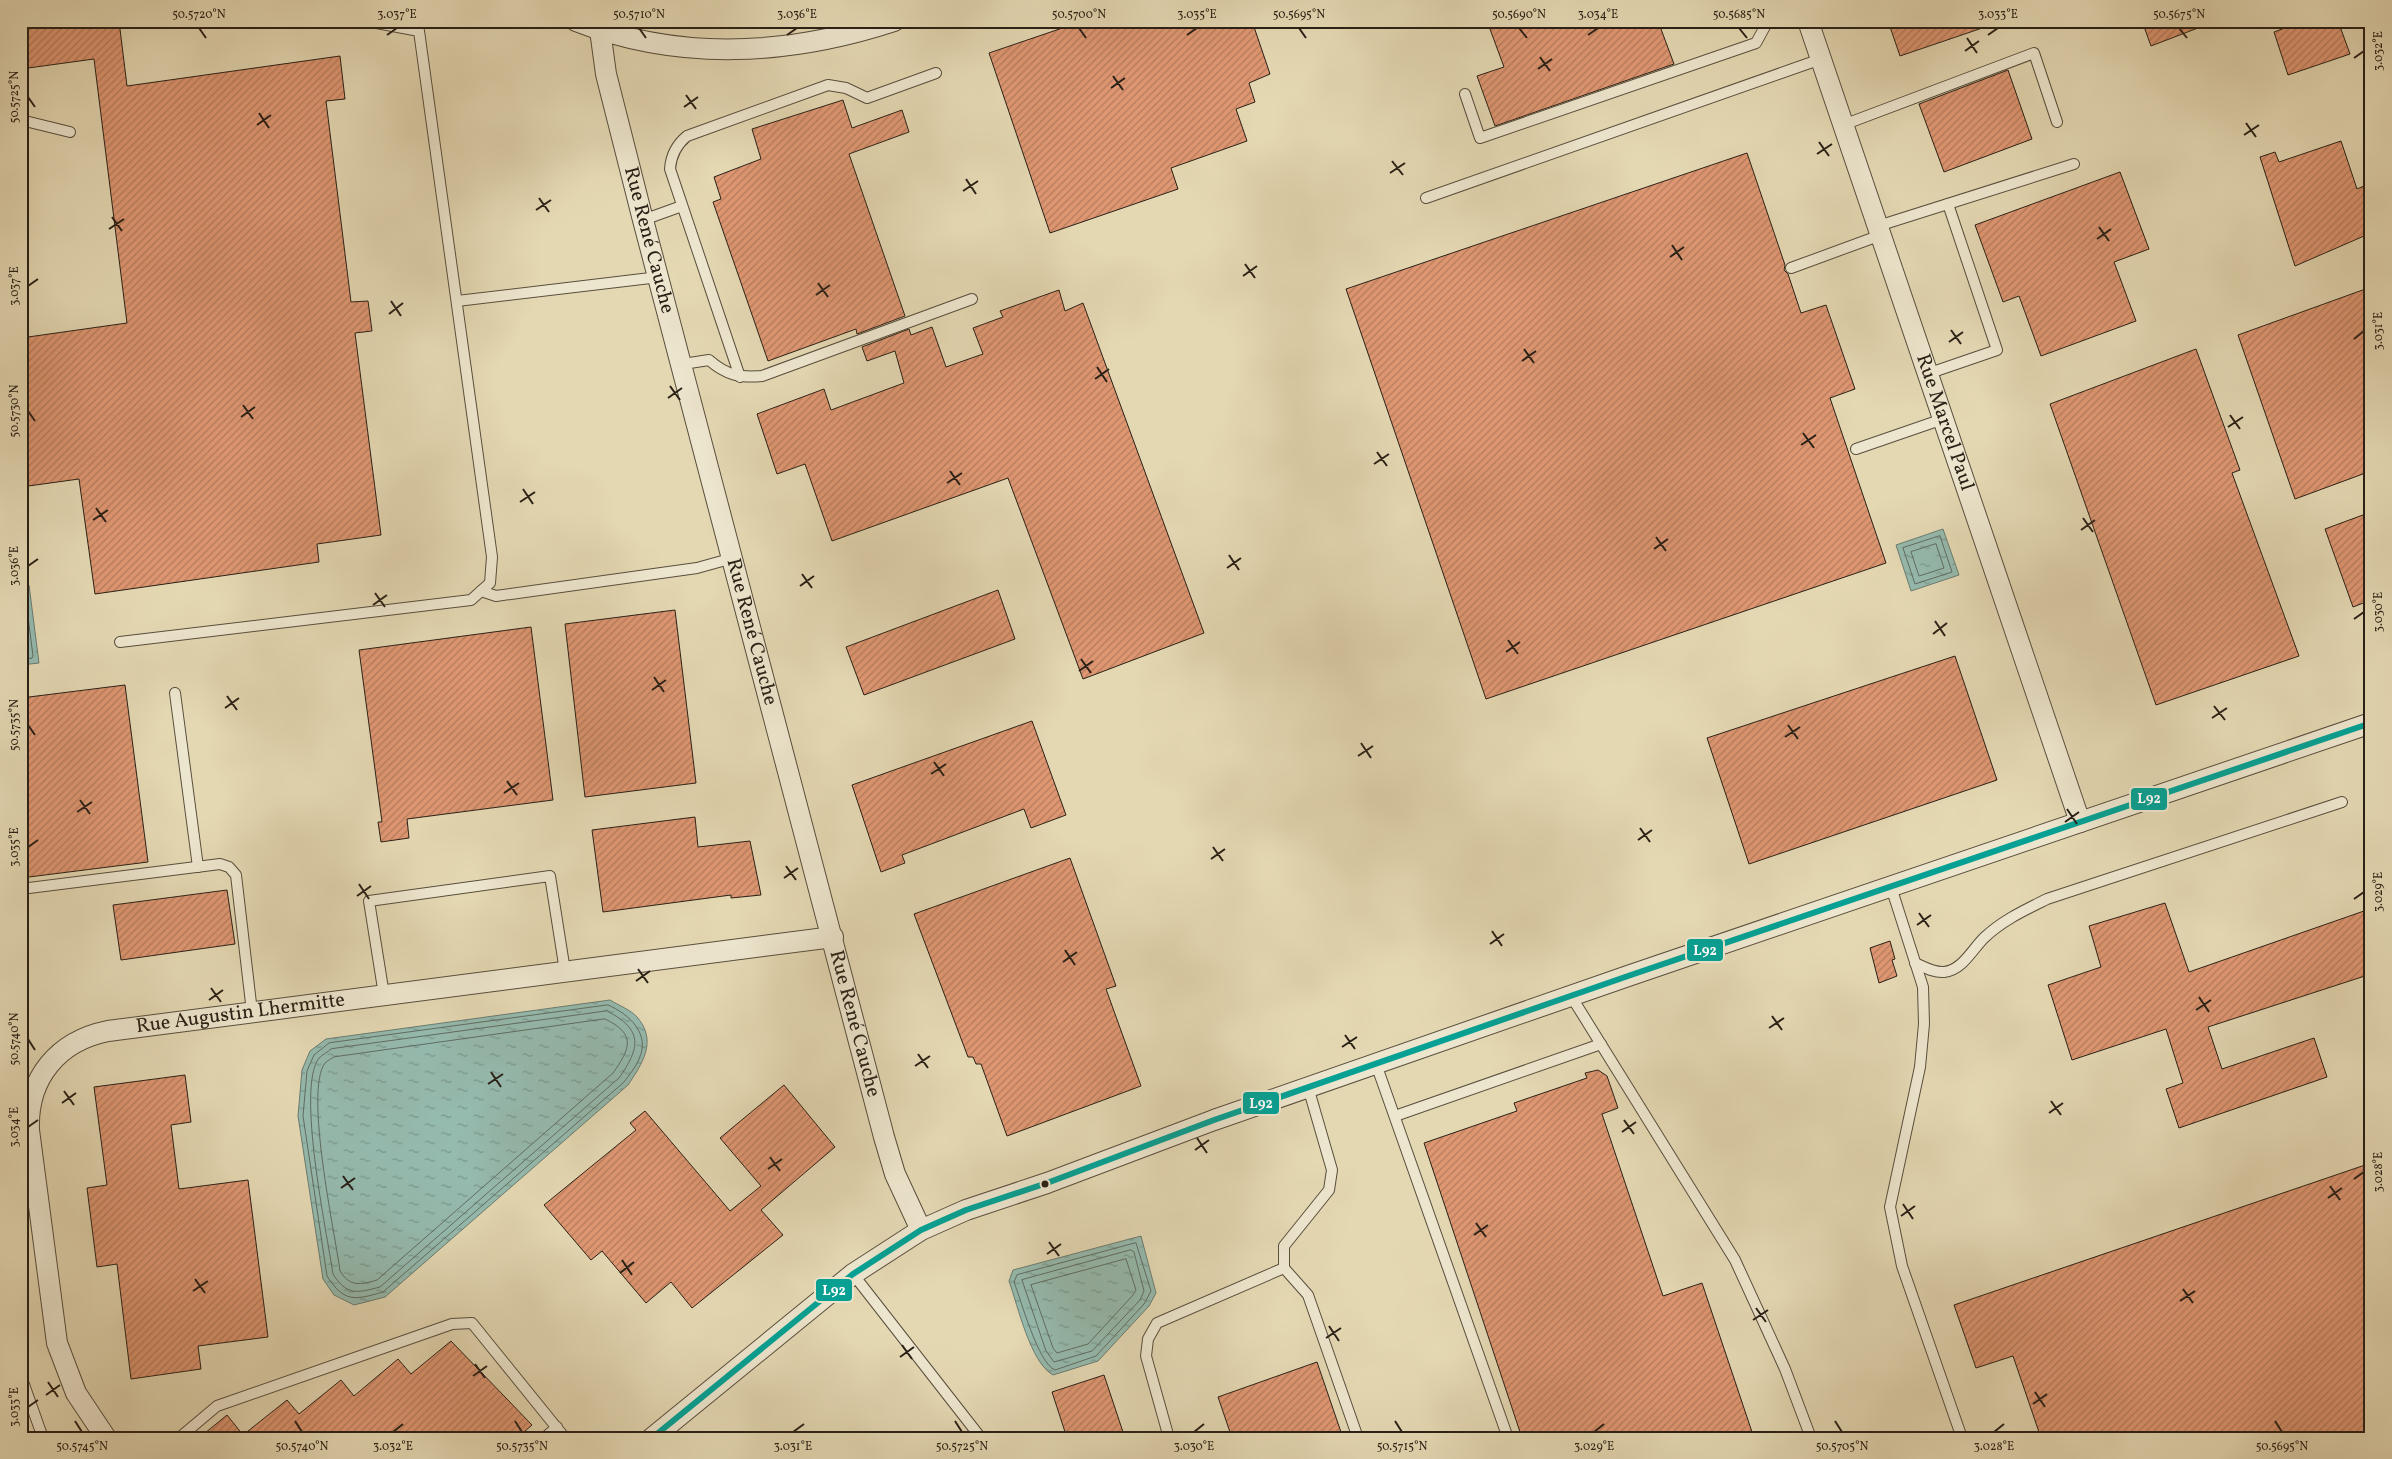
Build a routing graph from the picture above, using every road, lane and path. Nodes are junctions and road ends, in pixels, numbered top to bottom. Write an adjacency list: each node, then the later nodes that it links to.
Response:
1 (366, 21): 23 (lane)
2 (576, 21): 6 (street)
3 (894, 21): 6 (street)
4 (1768, 21): 9 (lane)
5 (1808, 21): 7 (street, Rue Marcel Paul)
6 (600, 30): 18 (street, Rue René Cauche)
7 (1821, 59): 12 (street, Rue Marcel Paul); 15 (lane)
8 (936, 73): 17 (lane)
9 (1465, 94)
10 (21, 120): 13 (lane)
11 (2057, 122): 12 (lane)
12 (1843, 124): 19 (street, Rue Marcel Paul)
13 (70, 132)
14 (2074, 164): 16 (lane)
15 (1426, 198)
16 (1948, 204): 19 (lane); 25 (lane)
17 (682, 206): 18 (lane); 26 (lane)
18 (643, 220): 21 (street, Rue René Cauche)
19 (1879, 231): 20 (lane); 25 (street, Rue Marcel Paul)
20 (1791, 268)
21 (659, 277): 23 (lane); 24 (street, Rue René Cauche)
22 (972, 299): 26 (lane)
23 (457, 301): 30 (lane)
24 (683, 364): 26 (lane); 29 (street, Rue René Cauche)
25 (1927, 374): 27 (street, Rue Marcel Paul)
26 (740, 377)
27 (1943, 419): 28 (lane); 35 (street, Rue Marcel Paul)
28 (1856, 449)
29 (733, 558): 30 (lane); 39 (street, Rue René Cauche)
30 (481, 591): 31 (lane)
31 (120, 642)
32 (175, 693): 36 (lane)
33 (2371, 723): 35 (street)
34 (2342, 802): 40 (lane)
35 (2080, 822): 37 (street)
36 (198, 867): 38 (lane); 44 (lane)
37 (1891, 887): 40 (lane); 43 (street)
38 (21, 889)
39 (833, 937): 41 (street, Rue Augustin Lhermitte); 49 (street, Rue René Cauche)
40 (1915, 963): 65 (lane)
41 (565, 971): 42 (street, Rue Augustin Lhermitte); 42 (lane)
42 (384, 995): 44 (street, Rue Augustin Lhermitte)
43 (1571, 996): 45 (lane); 46 (street)
44 (252, 1012): 55 (street, Rue Augustin Lhermitte)
45 (1601, 1044): 48 (lane); 64 (lane)
46 (1376, 1064): 47 (street); 48 (lane)
47 (1308, 1087): 49 (street); 50 (lane)
48 (1395, 1116): 63 (lane)
49 (921, 1230): 51 (street)
50 (1284, 1268): 61 (lane); 62 (lane)
51 (853, 1274): 59 (street); 60 (lane)
52 (21, 1376): 54 (lane)
53 (557, 1427): 56 (lane); 57 (lane); 58 (lane)
54 (43, 1438)
55 (106, 1438)
56 (178, 1438)
57 (544, 1438)
58 (565, 1438)
59 (652, 1438)
60 (981, 1438)
61 (1170, 1438)
62 (1358, 1438)
63 (1508, 1438)
64 (1811, 1438)
65 (1962, 1438)

